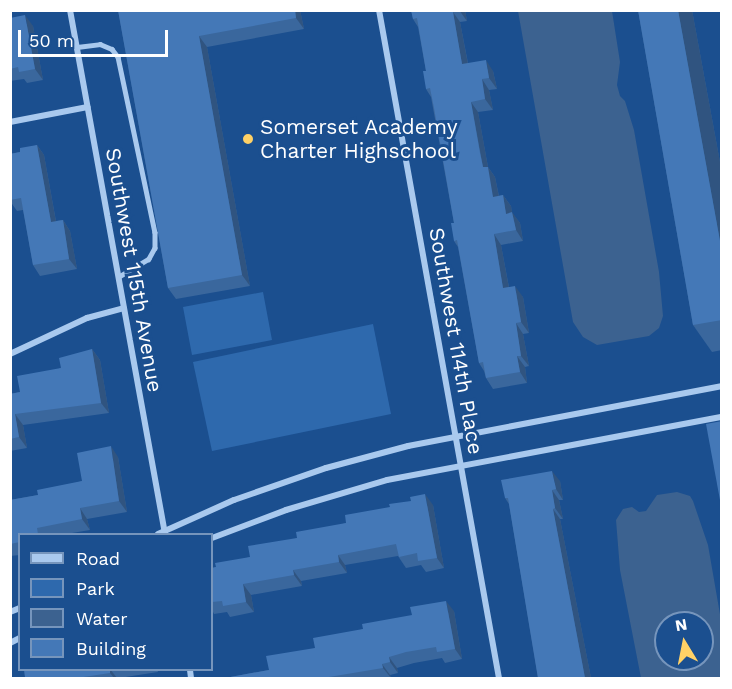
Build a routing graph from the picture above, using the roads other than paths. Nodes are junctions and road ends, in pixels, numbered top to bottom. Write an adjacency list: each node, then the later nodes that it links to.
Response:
1 (70, 10): 3 (street, Southwest 115th Avenue)
2 (379, 10): 11 (street, Southwest 114th Place)
3 (77, 47): 4 (street, Southwest 115th Avenue); 6 (lane)
4 (88, 107): 5 (street); 6 (street, Southwest 115th Avenue)
5 (10, 122)
6 (119, 278): 7 (street, Southwest 115th Avenue)
7 (124, 308): 8 (street); 13 (street, Southwest 115th Avenue)
8 (10, 354)
9 (722, 386): 11 (street)
10 (722, 417): 12 (street)
11 (457, 437): 12 (street, Southwest 114th Place); 13 (street)
12 (462, 465): 14 (street); 15 (street, Southwest 114th Place)
13 (163, 533)
14 (213, 538)
15 (499, 678)

